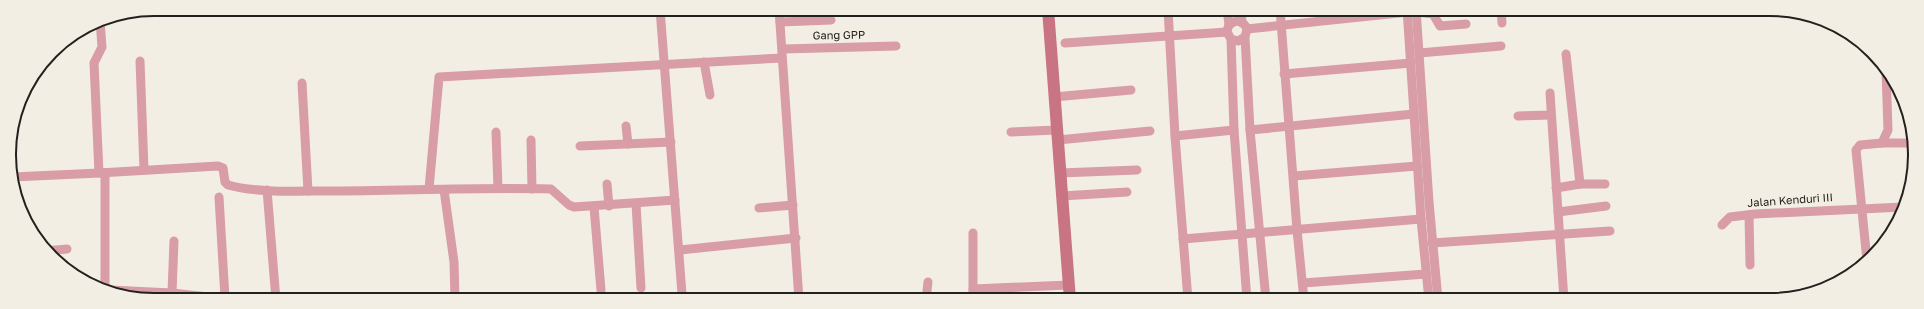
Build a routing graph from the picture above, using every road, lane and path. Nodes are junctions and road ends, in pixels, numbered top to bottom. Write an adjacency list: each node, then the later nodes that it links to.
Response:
1 (660, 16): 31 (street)
2 (780, 16): 14 (street)
3 (1048, 16): 38 (main road)
4 (1168, 16): 21 (street)
5 (1228, 16): 20 (street)
6 (1242, 16): 19 (street)
7 (1280, 16): 17 (street)
8 (1368, 16): 17 (street)
9 (1412, 16): 30 (street)
10 (1413, 16): 26 (street)
11 (1434, 16): 16 (street)
12 (1502, 16): 15 (street)
13 (830, 20): 14 (street)
14 (780, 22): 25 (street)
15 (1502, 23)
16 (1466, 24)
17 (1281, 26): 19 (street); 32 (street)
18 (101, 27): 60 (street)
19 (1245, 29): 20 (street); 20 (street); 45 (street)
20 (1229, 32): 21 (street); 44 (street)
21 (1170, 37): 22 (street); 50 (street)
22 (1066, 43)
23 (896, 46): 25 (street, Gang GPP)
24 (1501, 46): 26 (street)
25 (782, 53): 29 (street, Gang GPP); 79 (street)
26 (1419, 53): 99 (street)
27 (1566, 54): 65 (street)
28 (140, 61): 58 (street)
29 (704, 62): 31 (street, Gang GPP); 37 (street)
30 (1411, 63): 32 (street); 39 (street)
31 (664, 65): 52 (street); 69 (street, Gang GPP)
32 (1284, 74): 43 (street)
33 (1886, 81): 53 (street)
34 (302, 83): 73 (street)
35 (1131, 90): 38 (street)
36 (1550, 93): 40 (street)
37 (710, 96)
38 (1054, 97): 49 (main road)
39 (1414, 114): 43 (street); 57 (street)
40 (1551, 115): 41 (street); 68 (street)
41 (1518, 116)
42 (626, 126): 55 (street)
43 (1289, 126): 45 (street); 63 (street)
44 (1234, 130): 50 (street); 94 (street)
45 (1250, 130): 93 (street)
46 (1150, 131): 49 (street)
47 (496, 132): 67 (street)
48 (1011, 132): 49 (street)
49 (1057, 135): 61 (main road)
50 (1175, 136): 97 (street)
51 (531, 140): 70 (street)
52 (671, 142): 55 (street); 77 (street)
53 (1882, 143): 54 (street); 85 (street)
54 (1908, 143)
55 (628, 144): 56 (street)
56 (580, 146)
57 (1417, 166): 63 (street); 88 (street)
58 (144, 170): 60 (street); 71 (street)
59 (1137, 170): 61 (street)
60 (102, 173): 62 (street); 108 (street)
61 (1060, 173): 75 (main road)
62 (18, 176)
63 (1294, 176): 90 (street)
64 (607, 184): 80 (street)
65 (1580, 184): 66 (street); 68 (street)
66 (1605, 184)
67 (498, 188): 70 (street); 72 (street)
68 (1556, 188): 86 (street)
69 (429, 189): 72 (street); 73 (street)
70 (532, 189): 82 (street)
71 (267, 190): 73 (street); 115 (street)
72 (444, 190): 116 (street)
73 (308, 191)
74 (1127, 192): 75 (street)
75 (1062, 196): 109 (main road)
76 (219, 197): 114 (street)
77 (675, 200): 78 (street); 102 (street)
78 (636, 204): 80 (street); 110 (street)
79 (793, 205): 84 (street); 96 (street)
80 (609, 206): 82 (street)
81 (1606, 206): 86 (street)
82 (594, 207): 112 (street)
83 (1897, 207): 85 (street, Jalan Kenduri III)
84 (760, 208)
85 (1862, 208): 87 (street, Jalan Kenduri III); 103 (street)
86 (1558, 212): 95 (street)
87 (1749, 215): 89 (street, Jalan Kenduri III); 104 (street)
88 (1420, 219): 90 (street); 105 (street)
89 (1722, 226)
90 (1297, 230): 93 (street); 107 (street)
91 (1610, 231): 95 (street)
92 (973, 233): 111 (street)
93 (1260, 233): 94 (street); 124 (street)
94 (1242, 234): 97 (street); 123 (street)
95 (1559, 234): 99 (street); 128 (street)
96 (796, 238): 102 (street); 118 (street)
97 (1183, 238): 122 (street)
98 (174, 240): 113 (street)
99 (1432, 243): 127 (street)
100 (67, 249): 101 (street)
101 (54, 250)
102 (680, 250): 117 (street)
103 (1866, 253)
104 (1750, 265)
105 (1426, 274): 107 (street); 126 (street)
106 (928, 282): 119 (street)
107 (1303, 283): 125 (street)
108 (105, 284)
109 (1069, 285): 111 (street); 121 (main road)
110 (641, 288)
111 (973, 289): 120 (street)
112 (601, 290)
113 (172, 293)
114 (225, 293)
115 (275, 293)
116 (455, 293)
117 (682, 293)
118 (799, 293)
119 (927, 293)
120 (973, 293)
121 (1070, 293)
122 (1187, 293)
123 (1246, 293)
124 (1265, 293)
125 (1304, 293)
126 (1428, 293)
127 (1437, 293)
128 (1563, 293)

